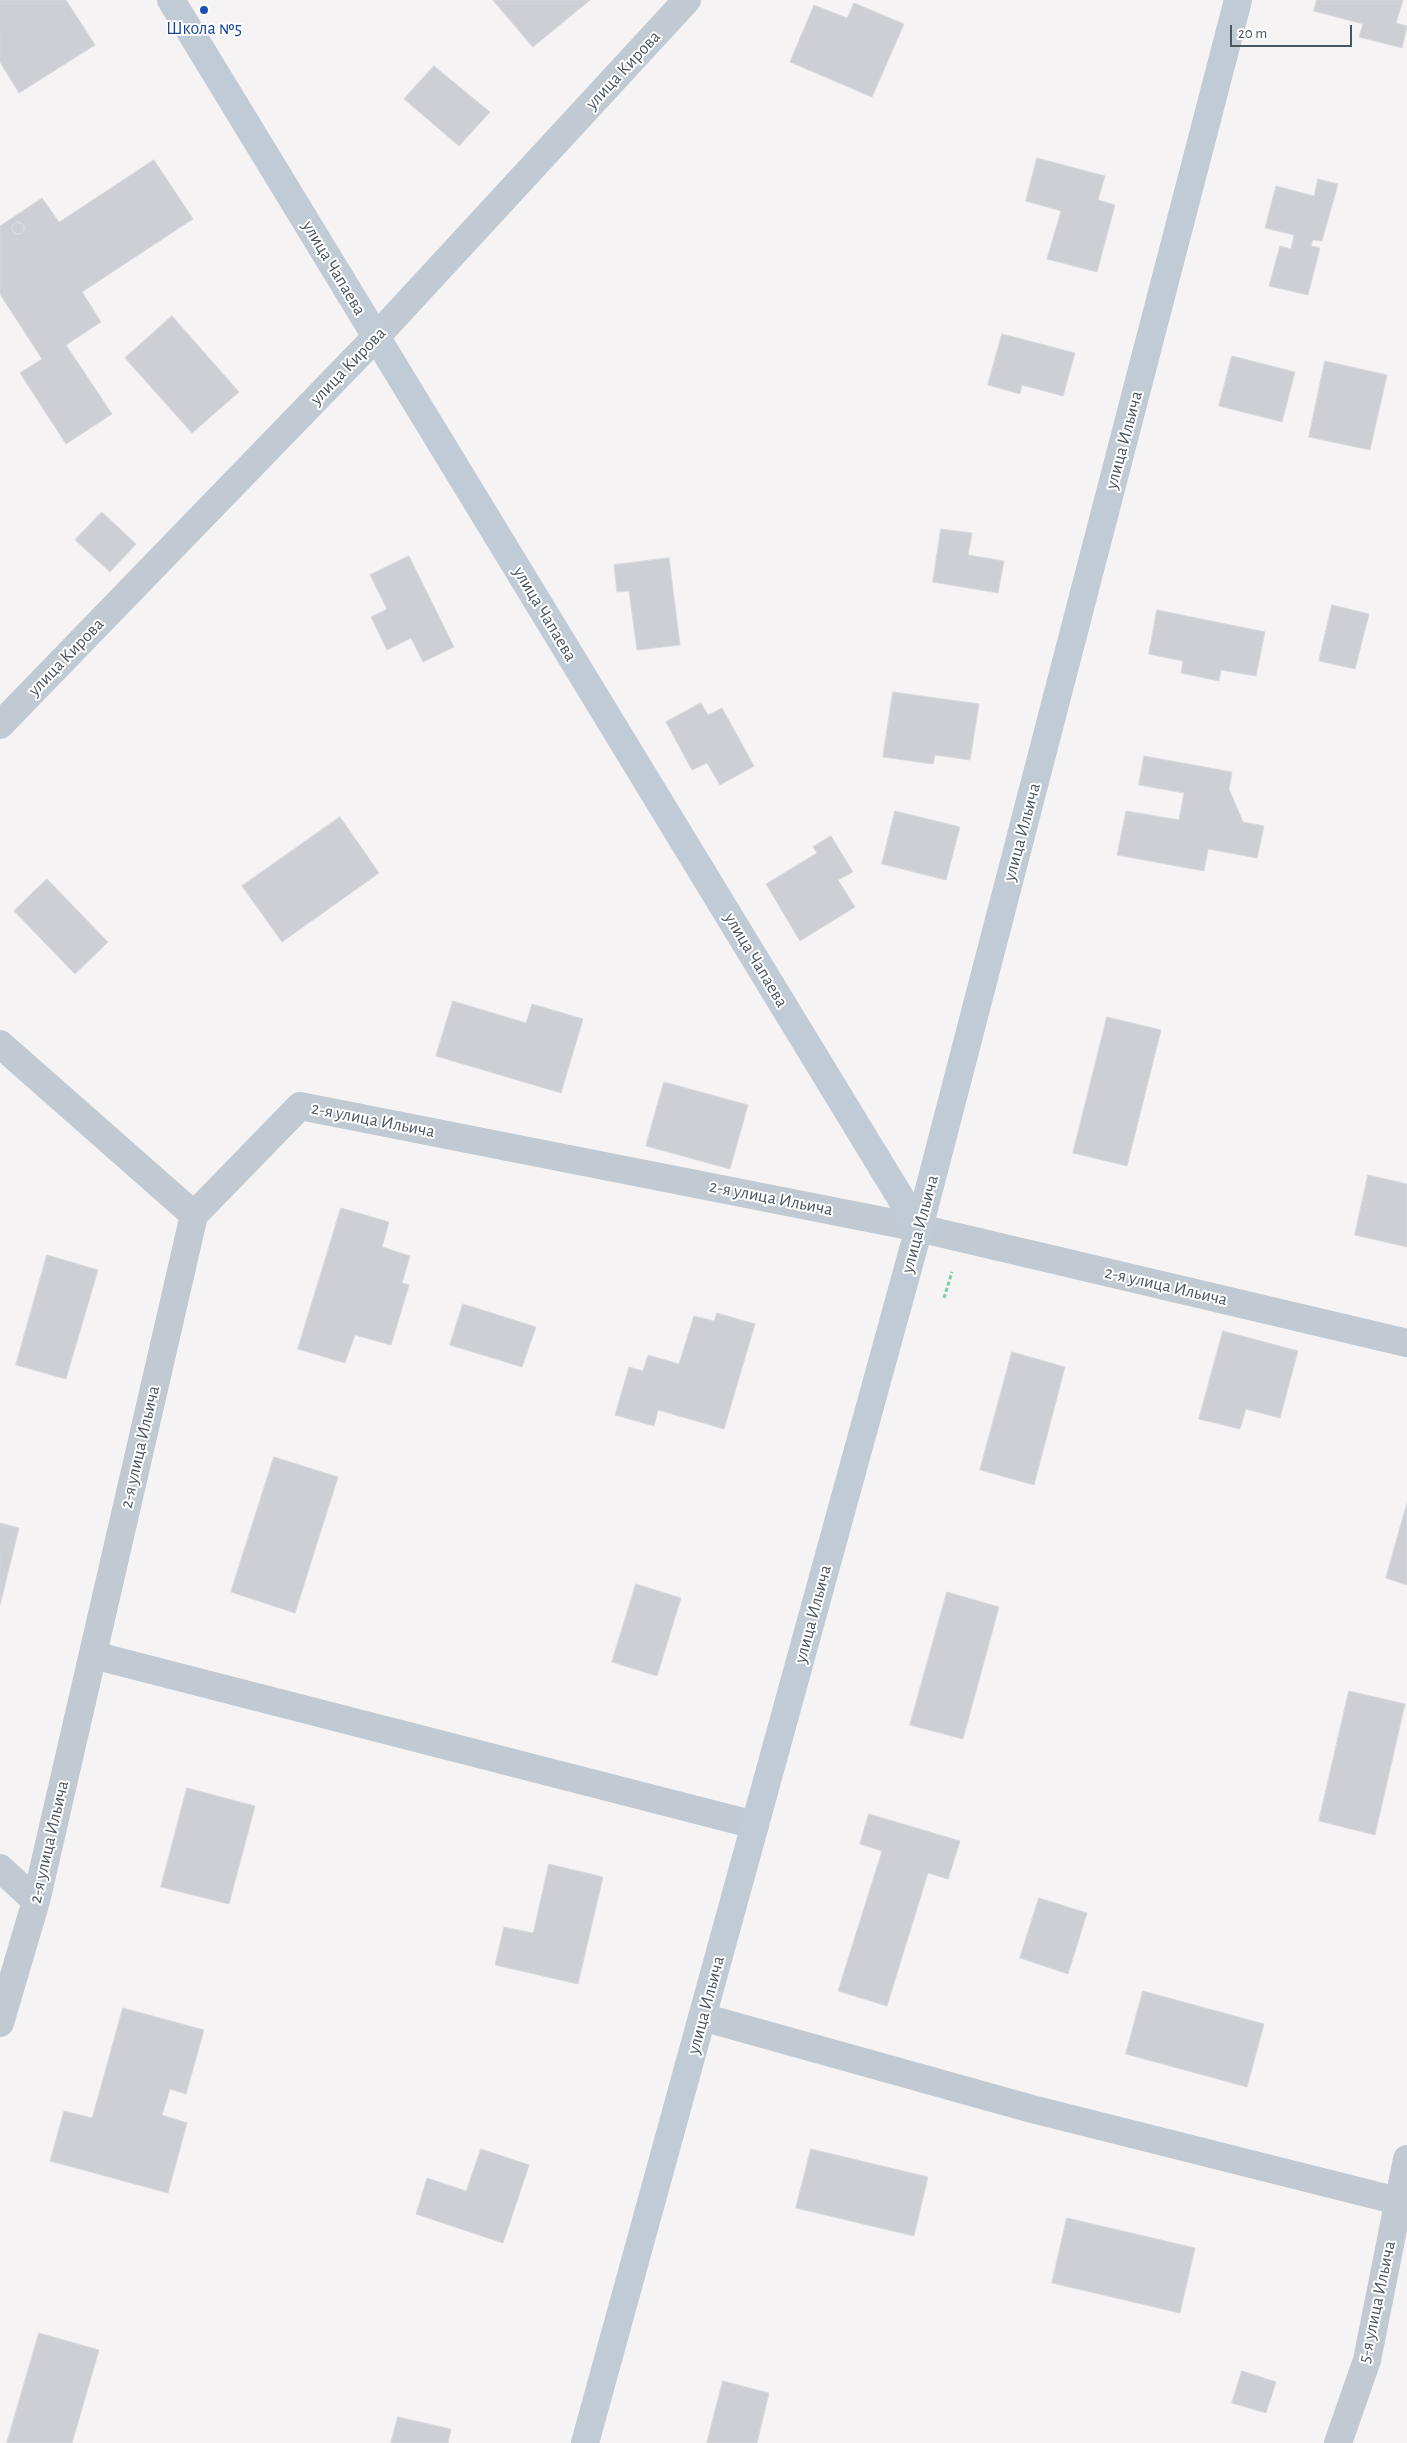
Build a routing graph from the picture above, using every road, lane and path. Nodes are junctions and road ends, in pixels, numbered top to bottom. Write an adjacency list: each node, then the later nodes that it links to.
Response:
1 (171, 0): 4 (main road, улица Чапаева)
2 (687, 0): 4 (street, улица Кирова)
3 (1238, 0): 8 (main road, улица Ильича)
4 (376, 338): 5 (street, улица Кирова); 8 (main road, улица Чапаева)
5 (0, 725)
6 (0, 1044): 7 (street)
7 (194, 1215): 8 (street, 2-я улица Ильича); 10 (street, 2-я улица Ильича)
8 (919, 1228): 9 (street, 2-я улица Ильича); 11 (main road, улица Ильича)
9 (1407, 1343)
10 (93, 1654): 11 (street); 13 (street, 2-я улица Ильича)
11 (755, 1825): 14 (main road, улица Ильича)
12 (0, 1868): 13 (street)
13 (36, 1901): 15 (street, 2-я улица Ильича)
14 (702, 2017): 17 (street); 18 (main road, улица Ильича)
15 (0, 2023)
16 (1407, 2159): 17 (street, 5-я улица Ильича)
17 (1398, 2201): 19 (street, 5-я улица Ильича)
18 (586, 2443)
19 (1338, 2443)

